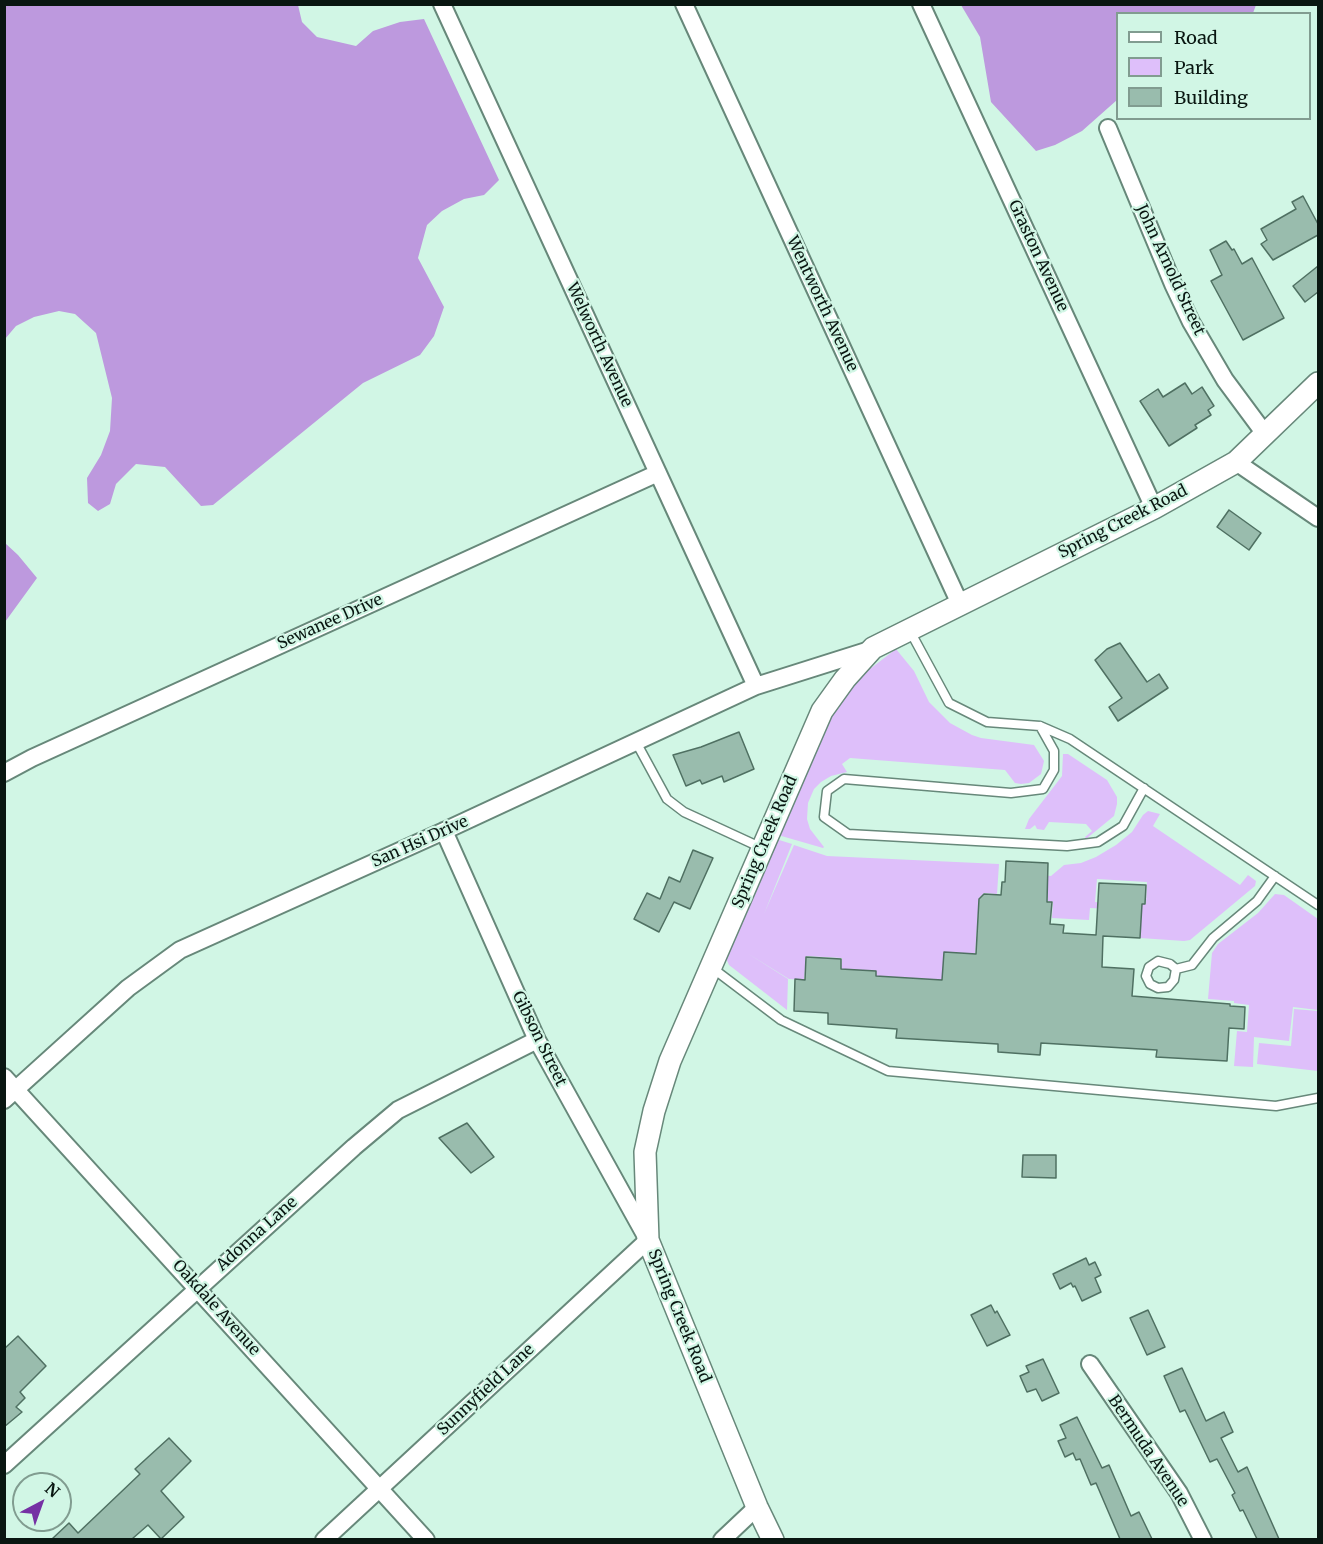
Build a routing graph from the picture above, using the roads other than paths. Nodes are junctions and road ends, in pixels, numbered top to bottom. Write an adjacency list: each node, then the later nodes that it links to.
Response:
1 (442, 4): 8 (street, Welworth Avenue)
2 (684, 4): 11 (street, Wentworth Avenue)
3 (921, 4): 9 (street, Graston Avenue)
4 (1108, 128): 6 (street, John Arnold Street)
5 (1318, 383): 6 (street, Spring Creek Road)
6 (1265, 434): 7 (street, Spring Creek Road)
7 (1236, 462): 9 (street, Spring Creek Road); 10 (street)
8 (658, 473): 14 (street, Welworth Avenue); 17 (street, Sewanee Drive)
9 (1154, 508): 11 (street, Spring Creek Road)
10 (1318, 518)
11 (960, 604): 12 (street, Spring Creek Road)
12 (910, 630): 13 (street, Spring Creek Road); 15 (lane)
13 (873, 648): 14 (street, San Hsi Drive); 20 (street, Spring Creek Road)
14 (756, 686): 16 (street, San Hsi Drive)
15 (1040, 726): 18 (lane); 18 (lane)
16 (636, 742): 19 (street, San Hsi Drive); 20 (lane)
17 (4, 773)
18 (1144, 788): 21 (lane)
19 (444, 831): 25 (street, Gibson Street); 26 (street, San Hsi Drive)
20 (762, 848): 23 (street, Spring Creek Road)
21 (1275, 876): 22 (lane); 24 (lane)
22 (1318, 906)
23 (711, 967): 27 (lane); 28 (street, Spring Creek Road)
24 (1176, 969)
25 (537, 1040): 28 (street, Gibson Street); 29 (street, Adonna Lane)
26 (9, 1089): 29 (street, Oakdale Avenue)
27 (1318, 1098)
28 (648, 1240): 32 (street, Sunnyfield Lane); 33 (street, Spring Creek Road)
29 (197, 1288): 31 (street, Adonna Lane); 32 (street, Oakdale Avenue)
30 (1090, 1364): 38 (street, Bermuda Avenue)
31 (4, 1465)
32 (380, 1489): 34 (street, Sunnyfield Lane); 35 (street, Oakdale Avenue)
33 (758, 1507): 36 (street); 37 (street, Spring Creek Road)
34 (324, 1539)
35 (426, 1539)
36 (722, 1539)
37 (773, 1539)
38 (1203, 1539)

